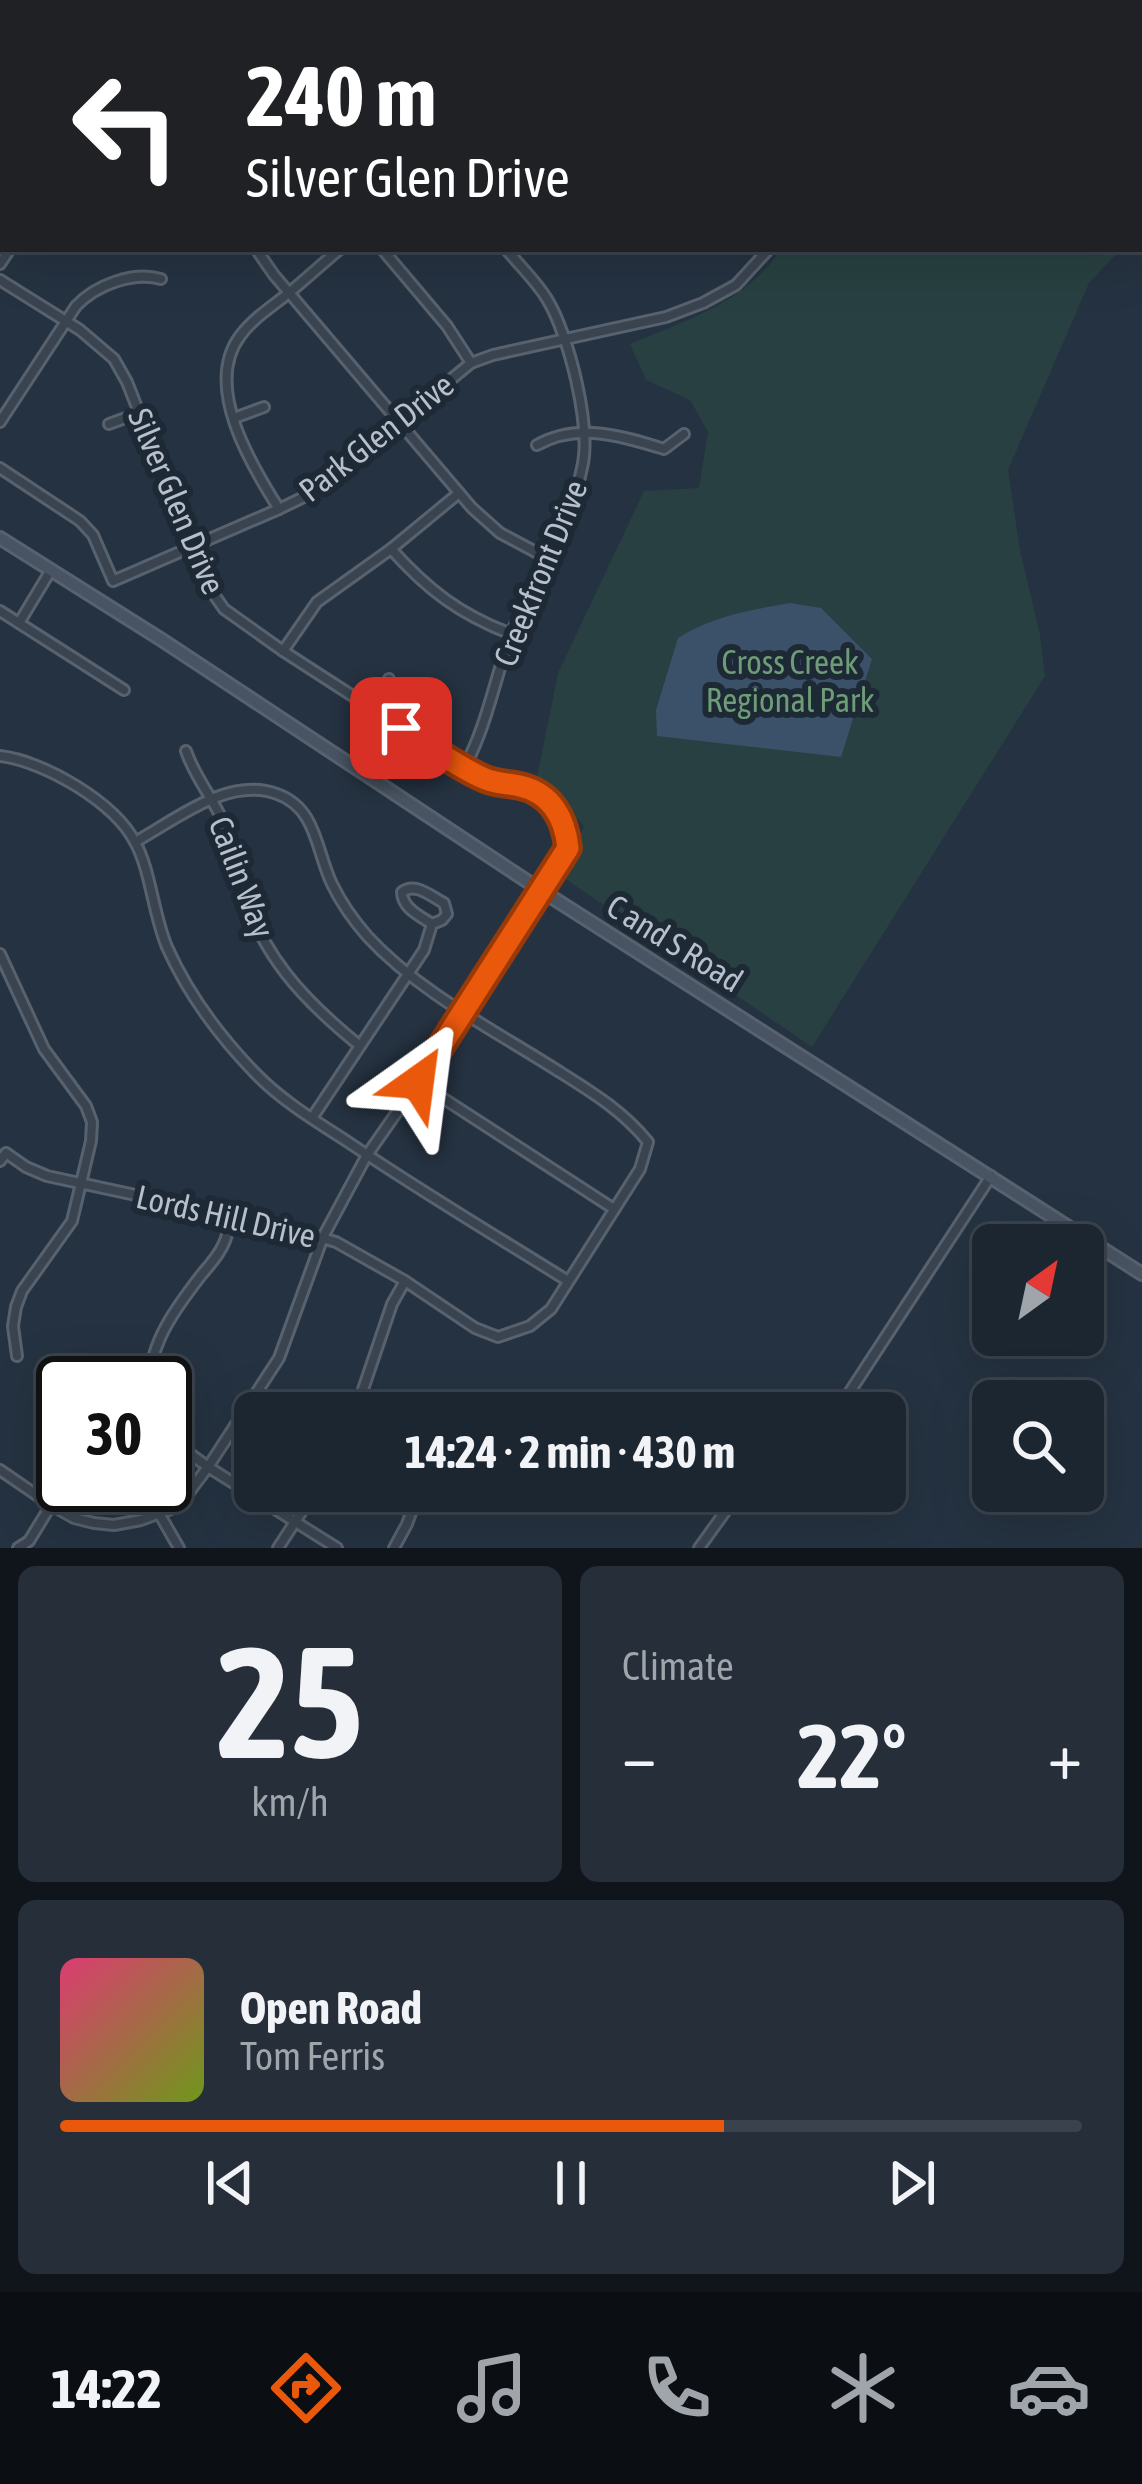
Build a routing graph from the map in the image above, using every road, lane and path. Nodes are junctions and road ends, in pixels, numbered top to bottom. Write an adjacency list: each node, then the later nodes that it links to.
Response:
1 (258, 252): 8 (street)
2 (337, 252): 8 (street)
3 (385, 252): 11 (street)
4 (509, 252): 10 (street, Creekfront Drive)
5 (766, 252): 10 (street, Park Glen Drive)
6 (161, 279): 9 (street)
7 (0, 280): 9 (street, Silver Glen Drive)
8 (289, 293): 14 (street); 15 (street)
9 (66, 322): 13 (street, Silver Glen Drive); 16 (street)
10 (563, 339): 11 (street, Park Glen Drive); 18 (street, Creekfront Drive)
11 (471, 363): 15 (street, Park Glen Drive)
12 (264, 407): 14 (street)
13 (139, 413): 17 (street); 25 (street, Silver Glen Drive)
14 (234, 418): 23 (street)
15 (399, 421): 22 (street); 23 (street, Park Glen Drive)
16 (0, 422)
17 (109, 424)
18 (584, 433): 19 (street); 20 (street); 27 (street, Creekfront Drive)
19 (684, 434)
20 (537, 445)
21 (0, 468): 25 (street, Park Glen Drive)
22 (458, 494): 26 (street); 27 (street)
23 (279, 509): 25 (street, Park Glen Drive)
24 (0, 538): 28 (main road, C and S Road)
25 (196, 545): 32 (street, Silver Glen Drive)
26 (391, 549): 31 (street); 32 (street)
27 (545, 557): 31 (street, Creekfront Drive)
28 (51, 570): 30 (street); 41 (main road, C and S Road)
29 (0, 611): 30 (street)
30 (19, 623): 34 (street)
31 (512, 634): 38 (street, Creekfront Drive)
32 (283, 651): 35 (street, Silver Glen Drive)
33 (388, 679): 35 (street)
34 (124, 690)
35 (370, 708): 38 (street, Silver Glen Drive)
36 (186, 751): 39 (street, Cailin Way)
37 (0, 756): 40 (street)
38 (464, 768): 41 (street, Silver Glen Drive)
39 (212, 799): 40 (street); 44 (street); 46 (street, Cailin Way)
40 (135, 842): 48 (street)
41 (542, 891): 45 (street); 51 (main road, C and S Road)
42 (432, 924): 42 (street); 44 (street)
43 (0, 954): 52 (street)
44 (408, 973): 45 (street); 46 (street)
45 (462, 1010): 47 (street); 53 (street, Lords Hill Drive)
46 (360, 1046): 48 (street)
47 (418, 1082): 50 (street); 53 (street)
48 (312, 1118): 50 (street)
49 (2, 1154): 52 (street, Lords Hill Drive)
50 (367, 1155): 55 (street); 58 (street)
51 (991, 1176): 56 (main road, C and S Road); 62 (street)
52 (82, 1183): 54 (street, Lords Hill Drive); 60 (street)
53 (614, 1209): 58 (street, Lords Hill Drive)
54 (231, 1216): 55 (street, Lords Hill Drive); 59 (street)
55 (323, 1237): 57 (street, Lords Hill Drive); 64 (street)
56 (1142, 1274)
57 (405, 1281): 58 (street, Lords Hill Drive); 61 (street)
58 (568, 1281)
59 (152, 1356)
60 (17, 1357)
61 (362, 1392)
62 (850, 1392)
63 (192, 1455): 64 (street)
64 (208, 1466): 72 (street); 73 (street)
65 (0, 1470): 66 (street)
66 (36, 1495)
67 (47, 1512): 74 (street)
68 (63, 1512): 72 (street)
69 (302, 1512): 73 (street)
70 (411, 1512): 78 (street)
71 (725, 1512): 79 (street)
72 (160, 1515): 75 (street)
73 (296, 1521): 76 (street); 77 (street)
74 (18, 1548)
75 (179, 1548)
76 (278, 1548)
77 (337, 1548)
78 (394, 1548)
79 (699, 1548)

